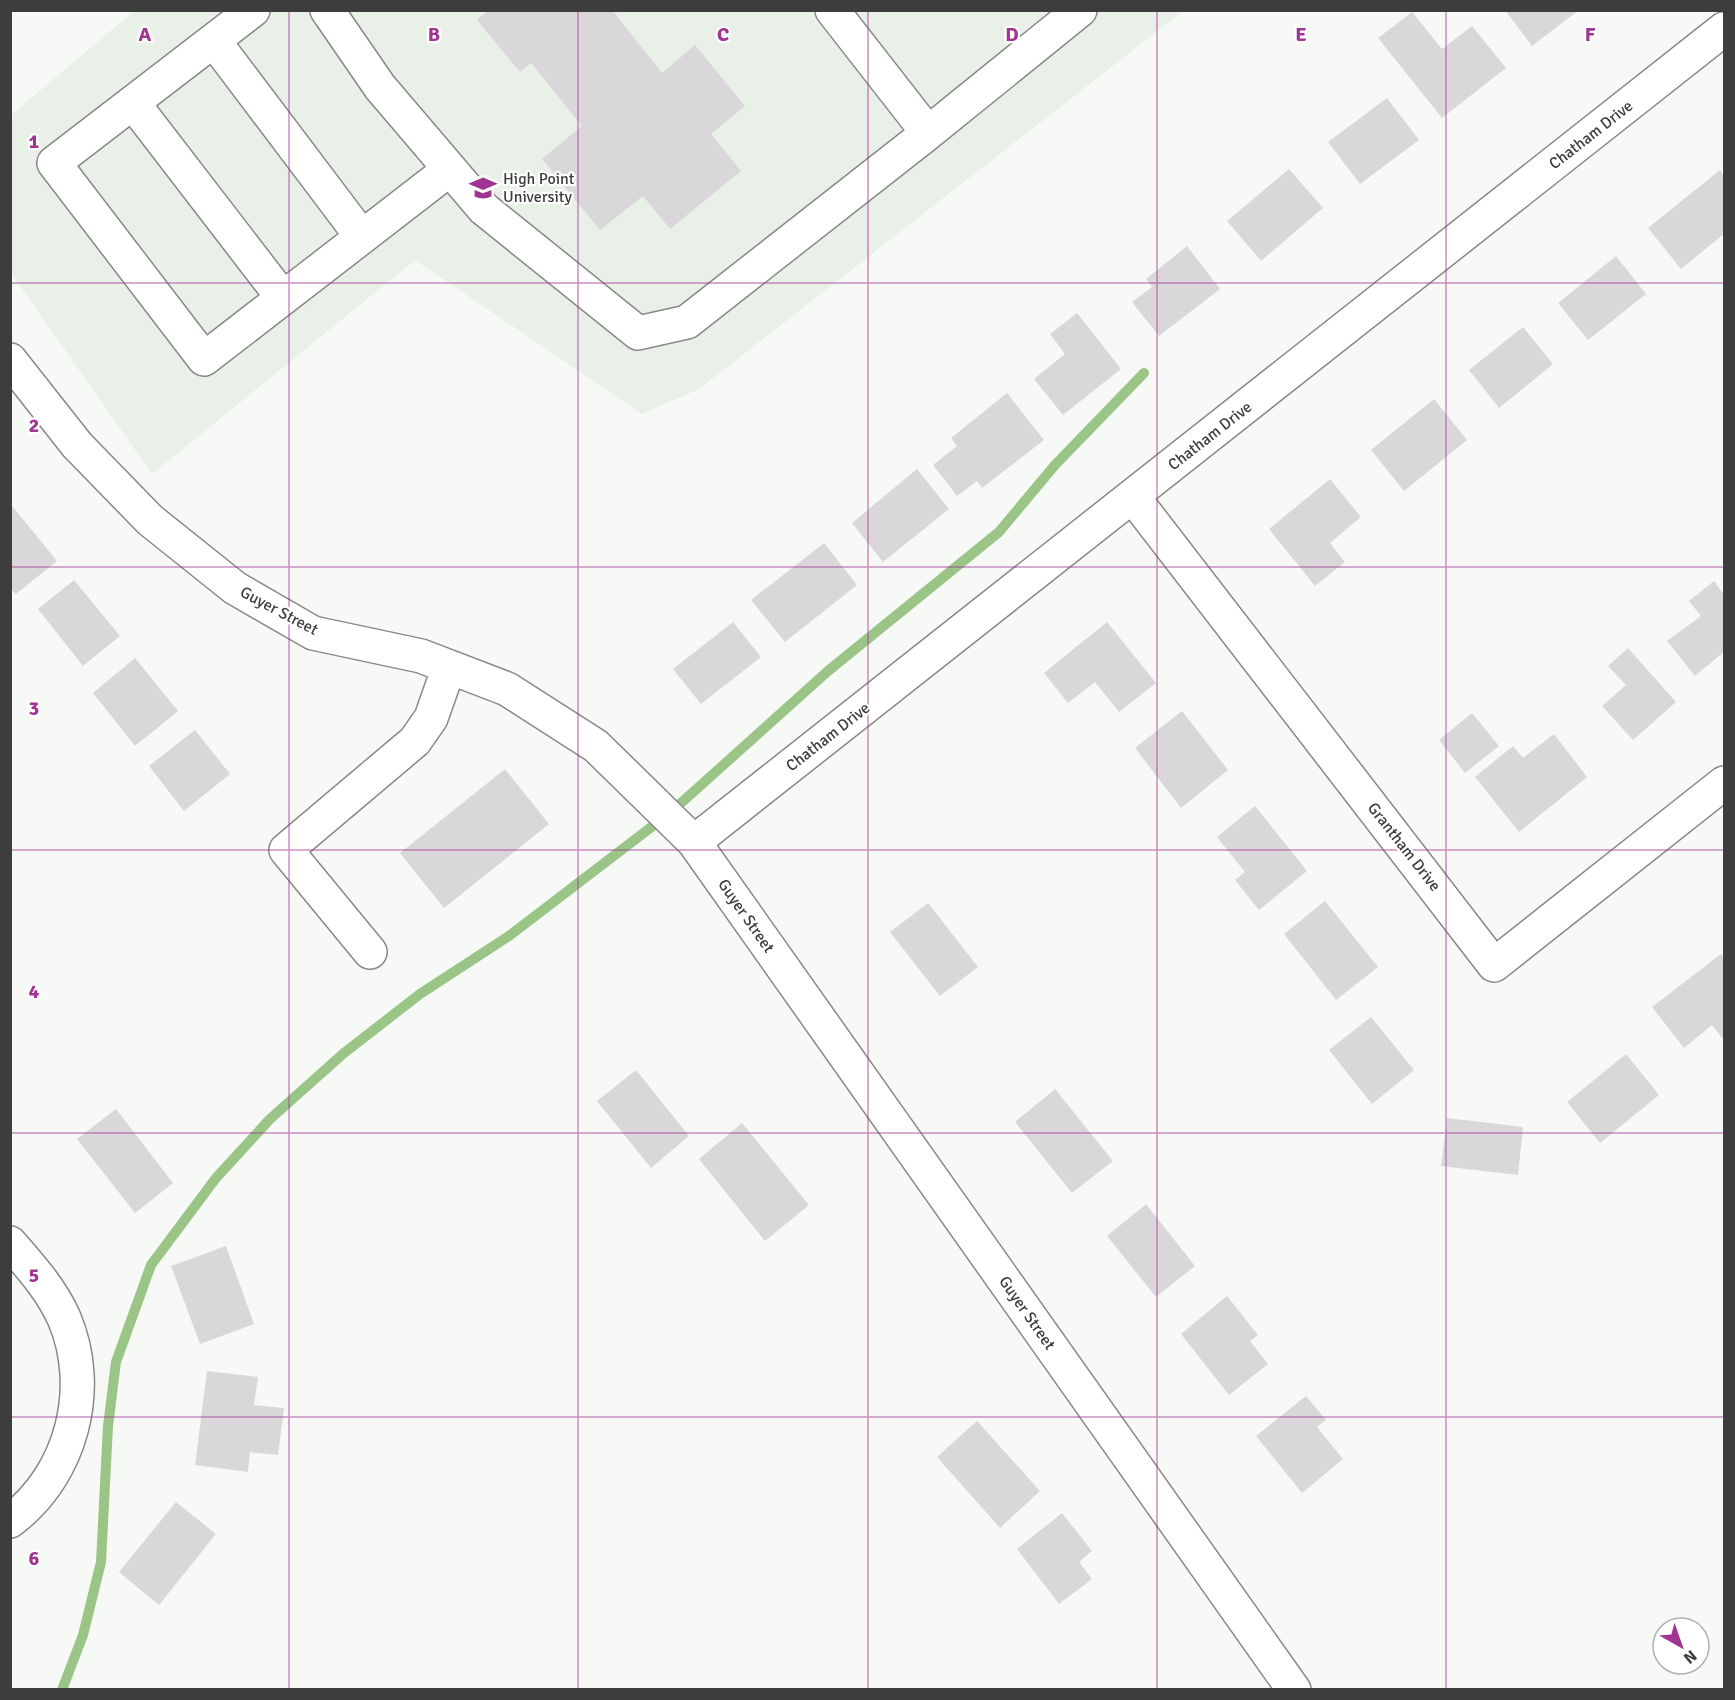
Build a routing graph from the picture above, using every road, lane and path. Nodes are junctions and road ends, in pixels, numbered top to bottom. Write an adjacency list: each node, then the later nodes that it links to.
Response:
1 (253, 10): 6 (street)
2 (327, 10): 9 (street)
3 (832, 10): 8 (street)
4 (1080, 10): 8 (street)
5 (1725, 29): 13 (street, Chatham Drive)
6 (214, 41): 7 (street); 10 (street)
7 (133, 103): 11 (street); 11 (street)
8 (928, 133): 9 (street)
9 (450, 169): 10 (street)
10 (362, 237): 11 (street)
11 (283, 298)
12 (10, 360): 14 (street, Guyer Street)
13 (1133, 497): 15 (street, Grantham Drive); 16 (street, Chatham Drive)
14 (449, 667): 16 (street, Guyer Street); 17 (street)
15 (1725, 783)
16 (694, 842): 20 (street, Guyer Street)
17 (370, 952)
18 (10, 1243): 19 (street)
19 (10, 1521)
20 (1294, 1689)

